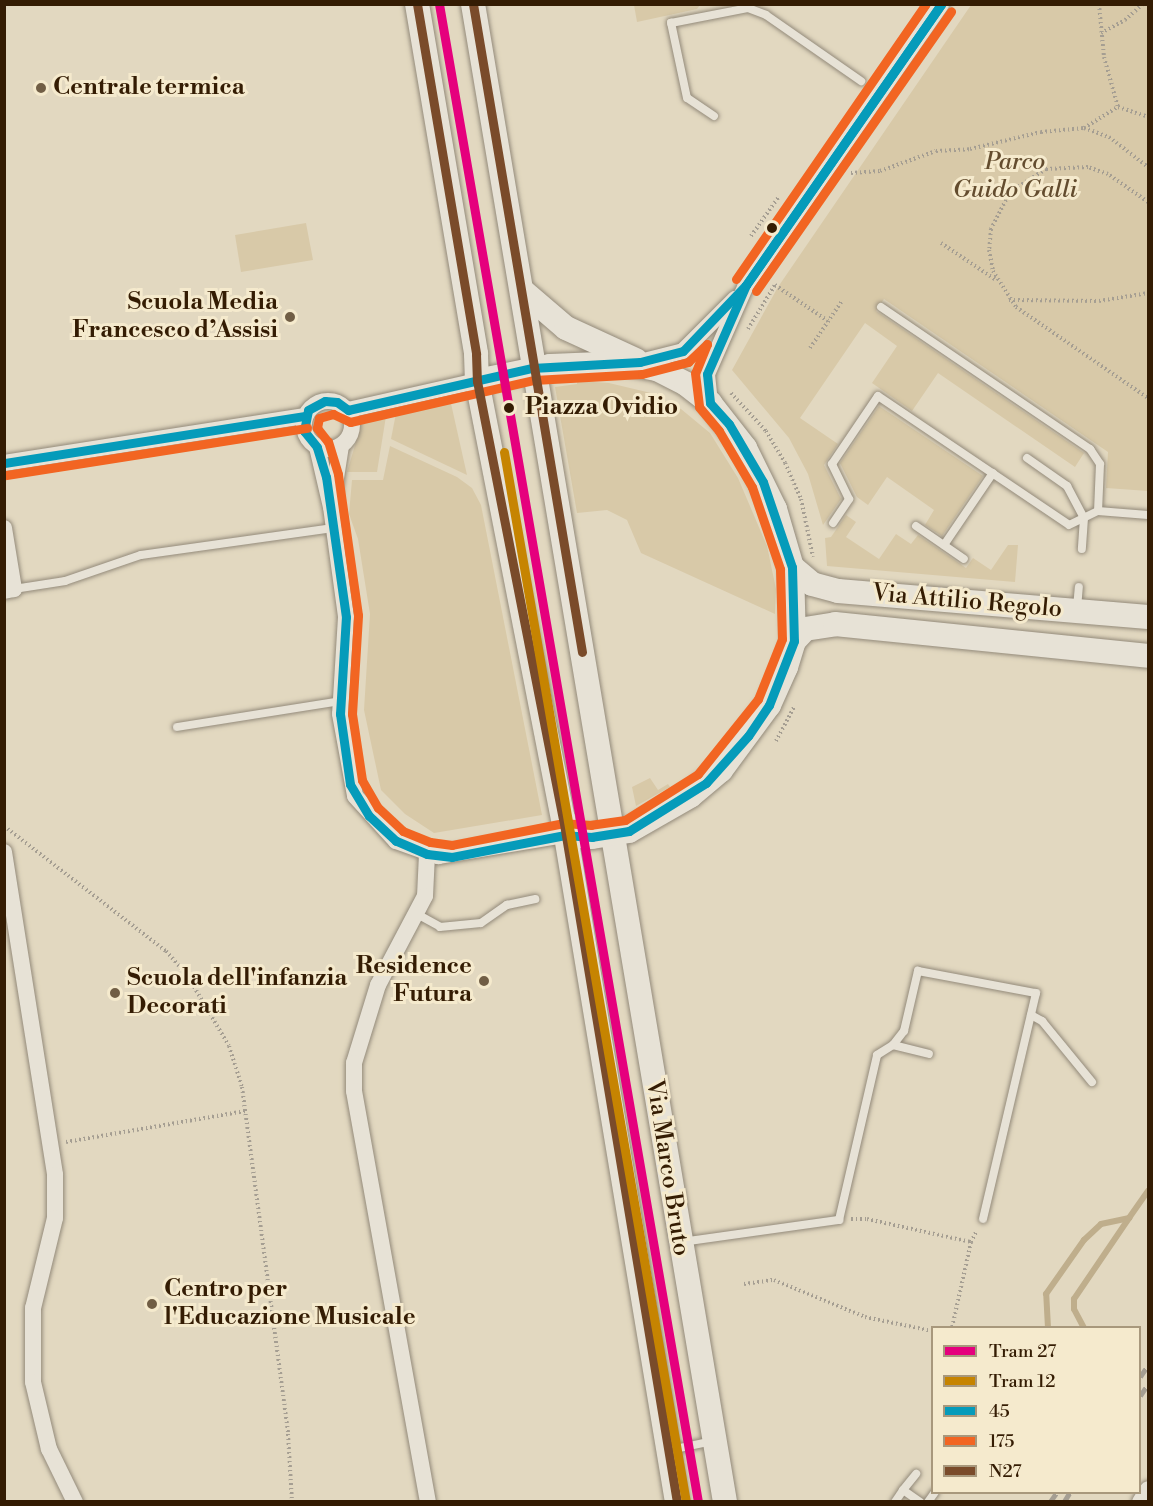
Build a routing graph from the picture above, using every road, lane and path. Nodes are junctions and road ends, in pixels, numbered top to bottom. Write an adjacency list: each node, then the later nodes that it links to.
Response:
1 (417, 4): 32 (main road)
2 (473, 4): 21 (main road)
3 (941, 4): 22 (street)
4 (1099, 4): 6 (path)
5 (1143, 4): 6 (path)
6 (1101, 33): 8 (path)
7 (861, 81): 9 (lane)
8 (1118, 107): 10 (path); 11 (path)
9 (714, 116)
10 (1149, 117)
11 (1084, 128): 12 (path); 13 (path)
12 (1149, 166)
13 (850, 173)
14 (787, 195): 18 (path)
15 (778, 198): 17 (path)
16 (1149, 202): 20 (path)
17 (751, 236)
18 (753, 243)
19 (941, 243): 20 (path)
20 (997, 280): 24 (path)
21 (524, 292): 30 (main road); 31 (main road)
22 (742, 292): 30 (street); 34 (street)
23 (1149, 293): 24 (path)
24 (1009, 300): 33 (path)
25 (842, 301): 27 (path)
26 (881, 307): 43 (lane)
27 (828, 321): 28 (path); 29 (path)
28 (748, 329)
29 (810, 348)
30 (641, 365): 31 (main road); 34 (main road)
31 (532, 368): 32 (main road); 65 (main road)
32 (477, 381): 35 (street); 66 (main road)
33 (1149, 398)
34 (710, 403): 53 (main road)
35 (348, 410): 36 (street); 37 (street)
36 (305, 416): 38 (street); 40 (street)
37 (341, 446): 38 (street); 42 (street)
38 (317, 447): 42 (street)
39 (1026, 458): 45 (lane)
40 (4, 462)
41 (993, 473): 45 (lane); 46 (lane); 50 (lane)
42 (331, 507): 49 (street)
43 (1098, 511): 44 (lane); 45 (lane)
44 (1149, 515)
45 (1084, 518): 51 (lane)
46 (833, 523)
47 (916, 526): 50 (lane)
48 (4, 528): 55 (street)
49 (333, 528): 55 (lane); 60 (street)
50 (944, 545): 52 (lane)
51 (1082, 549)
52 (964, 559)
53 (792, 567): 56 (main road, Via Attilio Regolo); 58 (main road)
54 (1079, 587): 56 (lane)
55 (9, 590)
56 (1077, 611): 57 (main road, Via Attilio Regolo)
57 (1149, 617)
58 (794, 641): 59 (main road, Via Attilio Regolo); 65 (main road)
59 (1149, 656)
60 (341, 701): 62 (lane); 68 (street)
61 (795, 706): 63 (path)
62 (177, 727)
63 (776, 741)
64 (4, 826): 75 (path)
65 (612, 834): 66 (main road); 79 (main road, Via Marco Bruto)
66 (566, 835): 68 (street); 84 (main road, Via Marco Bruto)
67 (4, 852): 76 (street)
68 (427, 854): 70 (street)
69 (535, 899): 70 (lane)
70 (417, 914): 90 (street)
71 (1031, 1015): 72 (lane); 74 (lane); 77 (lane)
72 (893, 1045): 73 (lane); 78 (lane)
73 (929, 1054)
74 (1092, 1082)
75 (245, 1111): 76 (path); 89 (path)
76 (51, 1145): 88 (street)
77 (983, 1219)
78 (839, 1220): 79 (lane); 81 (path)
79 (679, 1243): 83 (main road, Via Marco Bruto)
80 (744, 1284): 82 (path)
81 (951, 1326)
82 (931, 1331)
83 (714, 1441): 84 (lane); 92 (main road, Via Marco Bruto)
84 (669, 1450): 91 (main road, Via Marco Bruto)
85 (916, 1474): 87 (lane)
86 (1149, 1489): 95 (street)
87 (903, 1490): 93 (lane); 94 (lane)
88 (75, 1502)
89 (292, 1502)
90 (428, 1502)
91 (677, 1502)
92 (725, 1502)
93 (895, 1502)
94 (920, 1502)
95 (1140, 1502)

